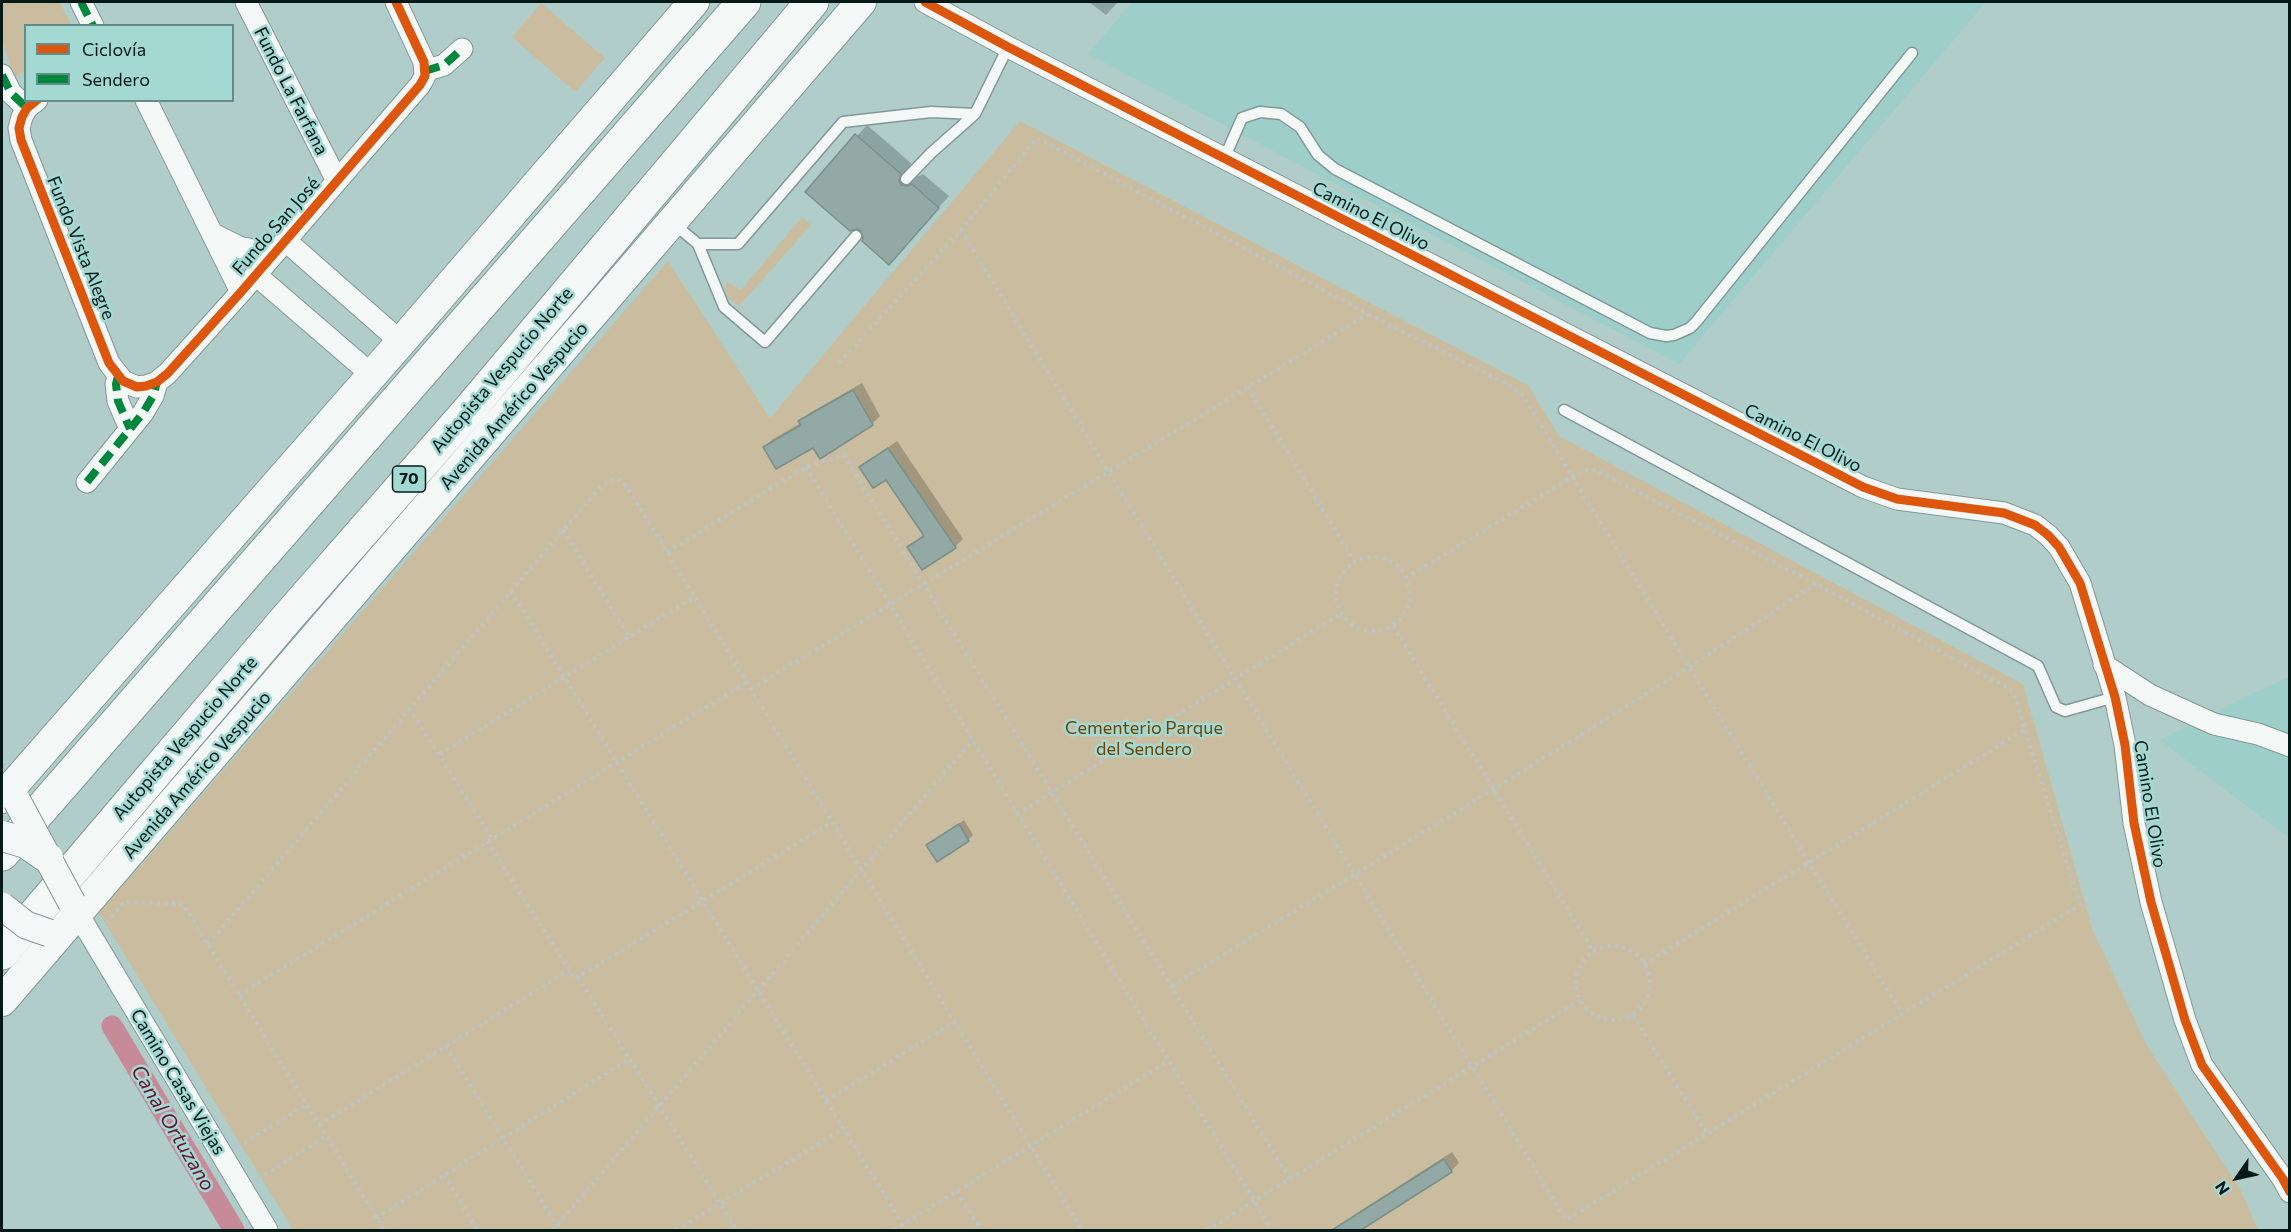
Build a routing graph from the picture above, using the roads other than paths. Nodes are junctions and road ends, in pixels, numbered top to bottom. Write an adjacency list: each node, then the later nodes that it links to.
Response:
1 (81, 2): 9 (street)
2 (246, 2): 21 (street, Fundo La Farfana)
3 (396, 2): 13 (street)
4 (694, 2): 29 (main road)
5 (744, 2): 41 (highway)
6 (812, 2): 45 (highway, Autopista Vespucio Norte / 70)
7 (861, 2): 22 (main road, Avenida Américo Vespucio)
8 (925, 2): 10 (street, Camino El Olivo)
9 (92, 24)
10 (1008, 47): 18 (lane); 19 (street, Camino El Olivo)
11 (462, 49): 13 (street)
12 (1912, 53): 19 (lane)
13 (425, 70): 21 (street, Fundo San José)
14 (2, 75): 15 (street, Fundo Vista Alegre)
15 (24, 100)
16 (147, 102): 23 (street)
17 (32, 104): 31 (street, Fundo Vista Alegre)
18 (975, 114): 20 (lane); 25 (lane)
19 (1224, 159): 36 (street, Camino El Olivo)
20 (906, 179)
21 (337, 181): 26 (street, Fundo San José)
22 (671, 222): 25 (lane); 44 (main road, Avenida Américo Vespucio)
23 (213, 234): 26 (street); 28 (street)
24 (856, 236): 25 (lane)
25 (698, 244)
26 (280, 247): 27 (street, Fundo San José); 29 (street, Fundo San José)
27 (256, 275): 28 (street, Fundo San José); 30 (street, Fundo San José)
28 (241, 292): 32 (street, Fundo San José)
29 (401, 342): 30 (main road)
30 (372, 375): 39 (main road)
31 (118, 376): 32 (street); 34 (street, Fundo Vista Alegre)
32 (147, 385): 34 (street, Fundo San José)
33 (1564, 410): 37 (lane)
34 (130, 429): 35 (street, Fundo San José)
35 (87, 482)
36 (2104, 665): 37 (street, Camino El Olivo); 38 (street)
37 (2115, 698): 47 (street, Camino El Olivo)
38 (2289, 746)
39 (9, 799): 42 (street, bridge)
40 (2, 836): 42 (main road, bridge)
41 (2, 854)
42 (48, 858): 44 (street, bridge)
43 (2, 906): 44 (street, bridge)
44 (74, 926): 46 (main road, Avenida Américo Vespucio); 48 (street, Camino Casas Viejas)
45 (2, 953)
46 (2, 1001)
47 (2289, 1192)
48 (267, 1230)

